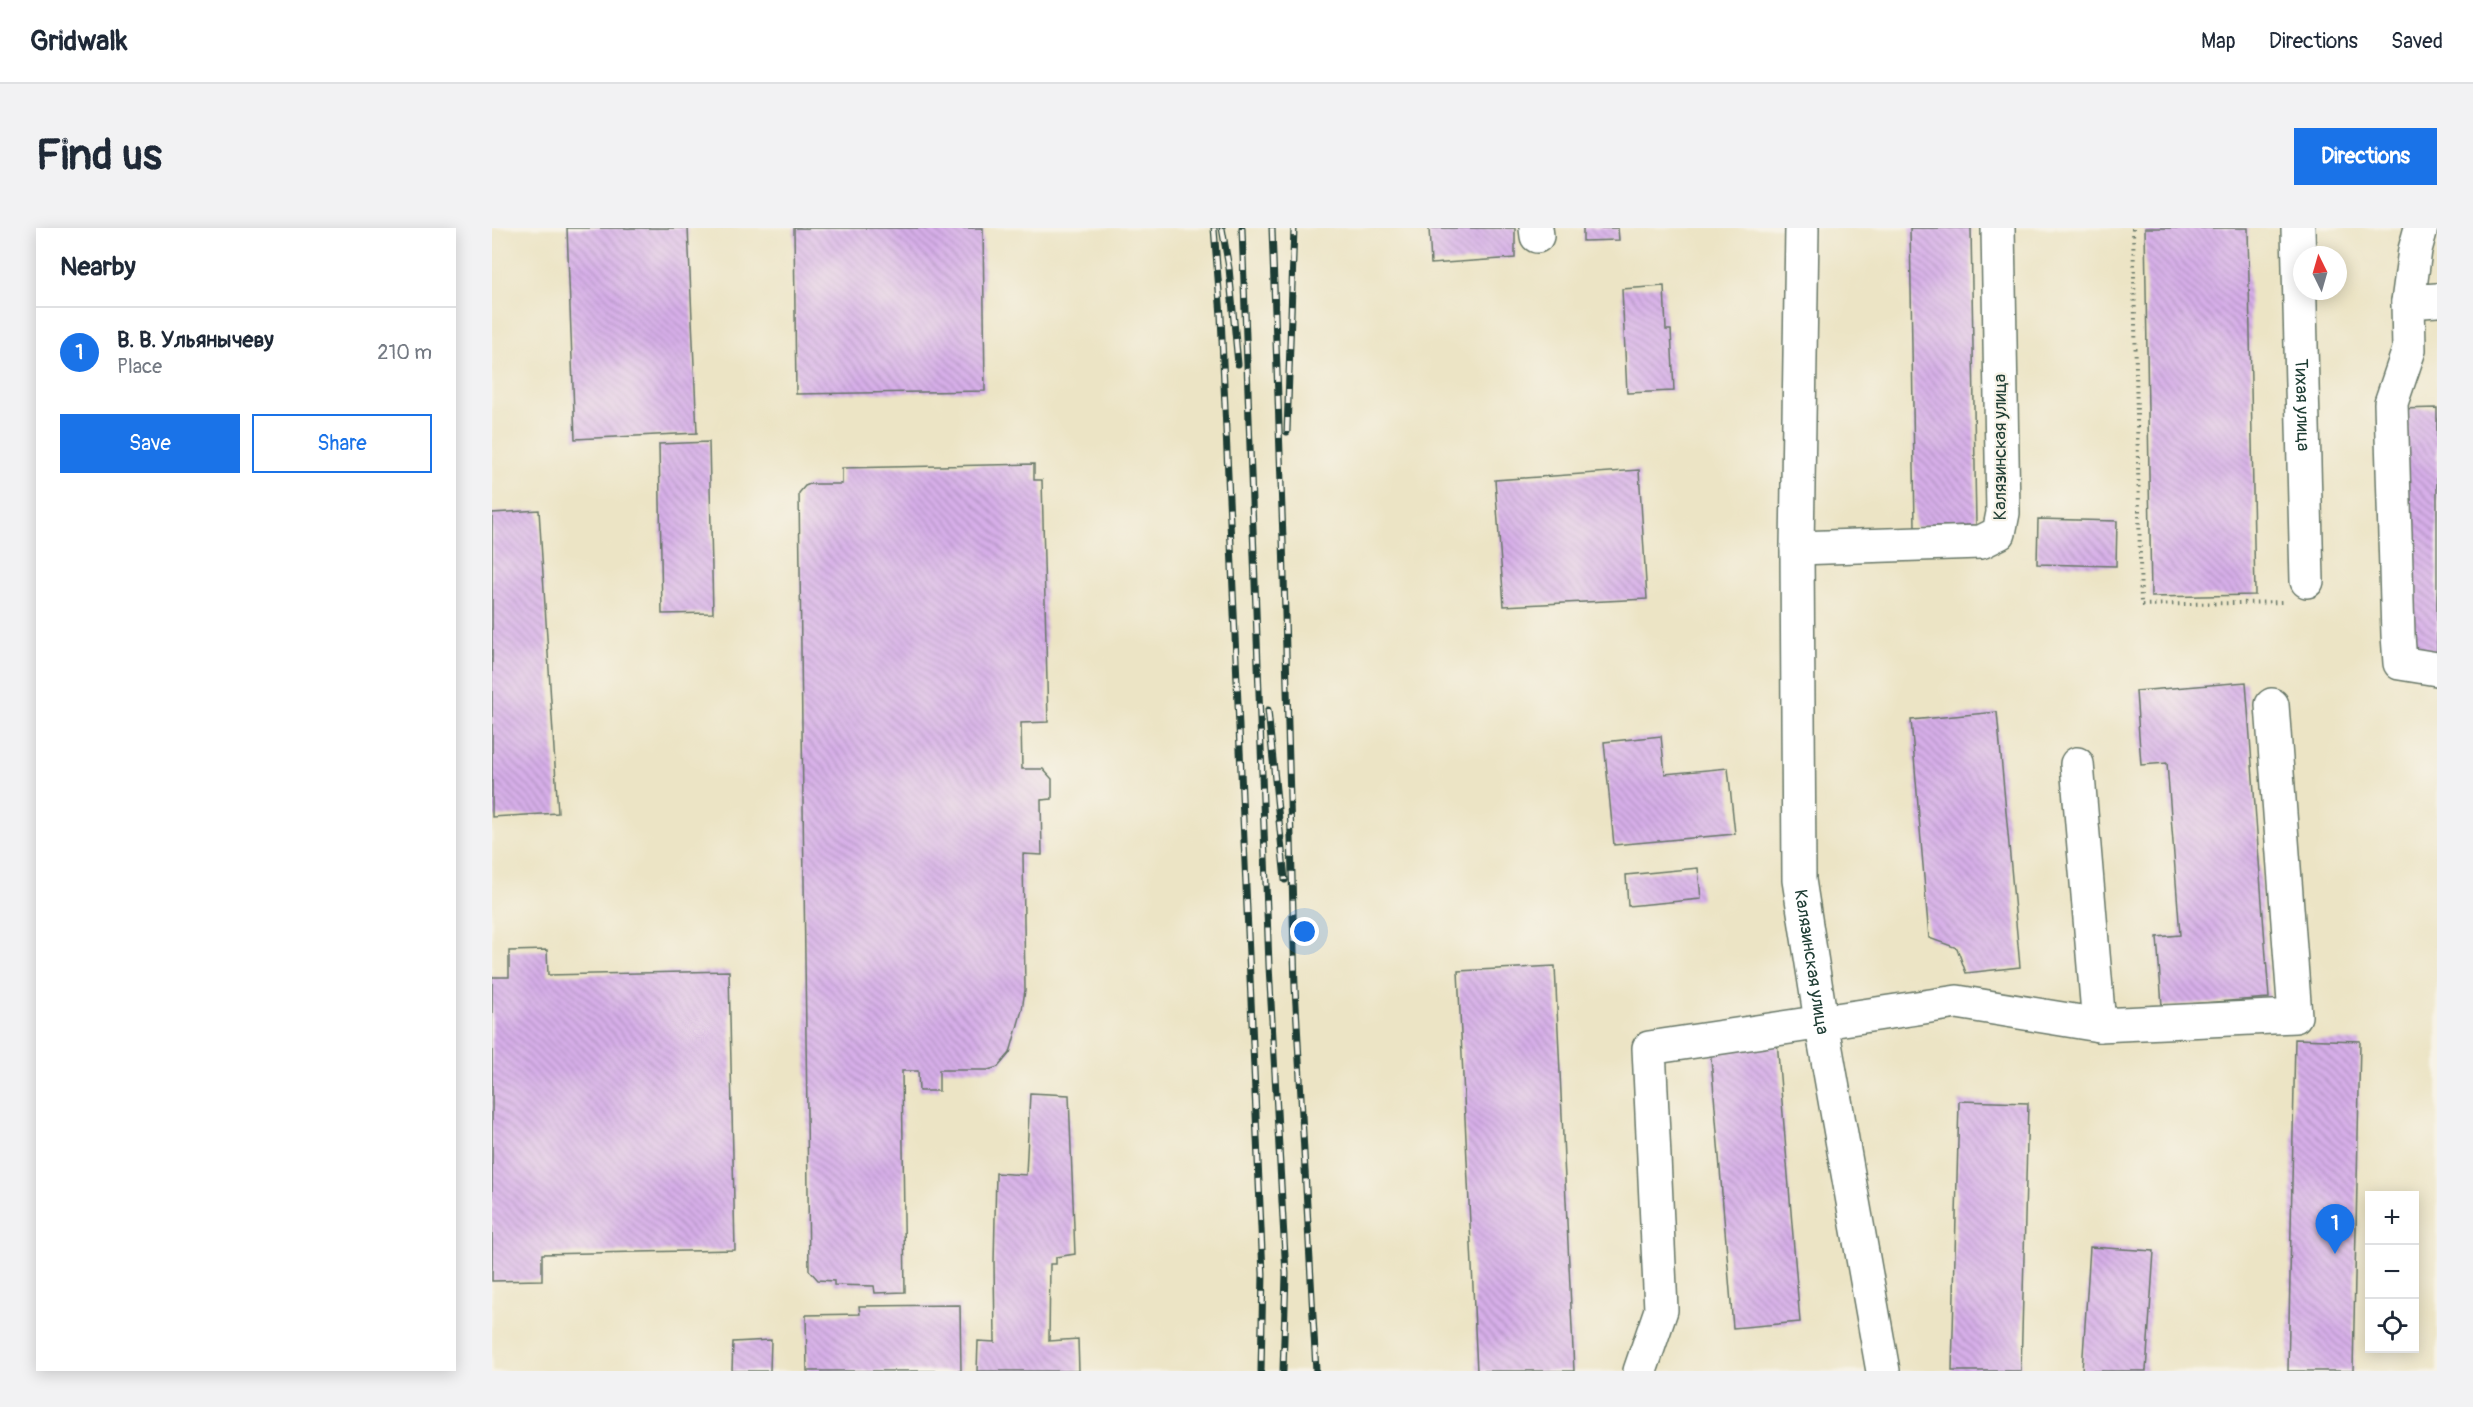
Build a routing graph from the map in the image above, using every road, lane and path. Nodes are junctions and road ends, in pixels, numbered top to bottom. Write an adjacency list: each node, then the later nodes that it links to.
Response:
1 (1802, 228): 7 (street, Калязинская улица)
2 (1998, 228): 7 (street, Калязинская улица)
3 (2133, 228): 8 (path)
4 (2298, 228): 8 (street, Тихая улица)
5 (2421, 228): 6 (street)
6 (2422, 301): 9 (street)
7 (1797, 548): 12 (street, Калязинская улица)
8 (2299, 592)
9 (2437, 669)
10 (2272, 705): 13 (street)
11 (2077, 764): 13 (street)
12 (1821, 1022): 13 (street); 14 (street); 15 (street, Калязинская улица)
13 (2099, 1025)
14 (1640, 1371)
15 (1883, 1371)

